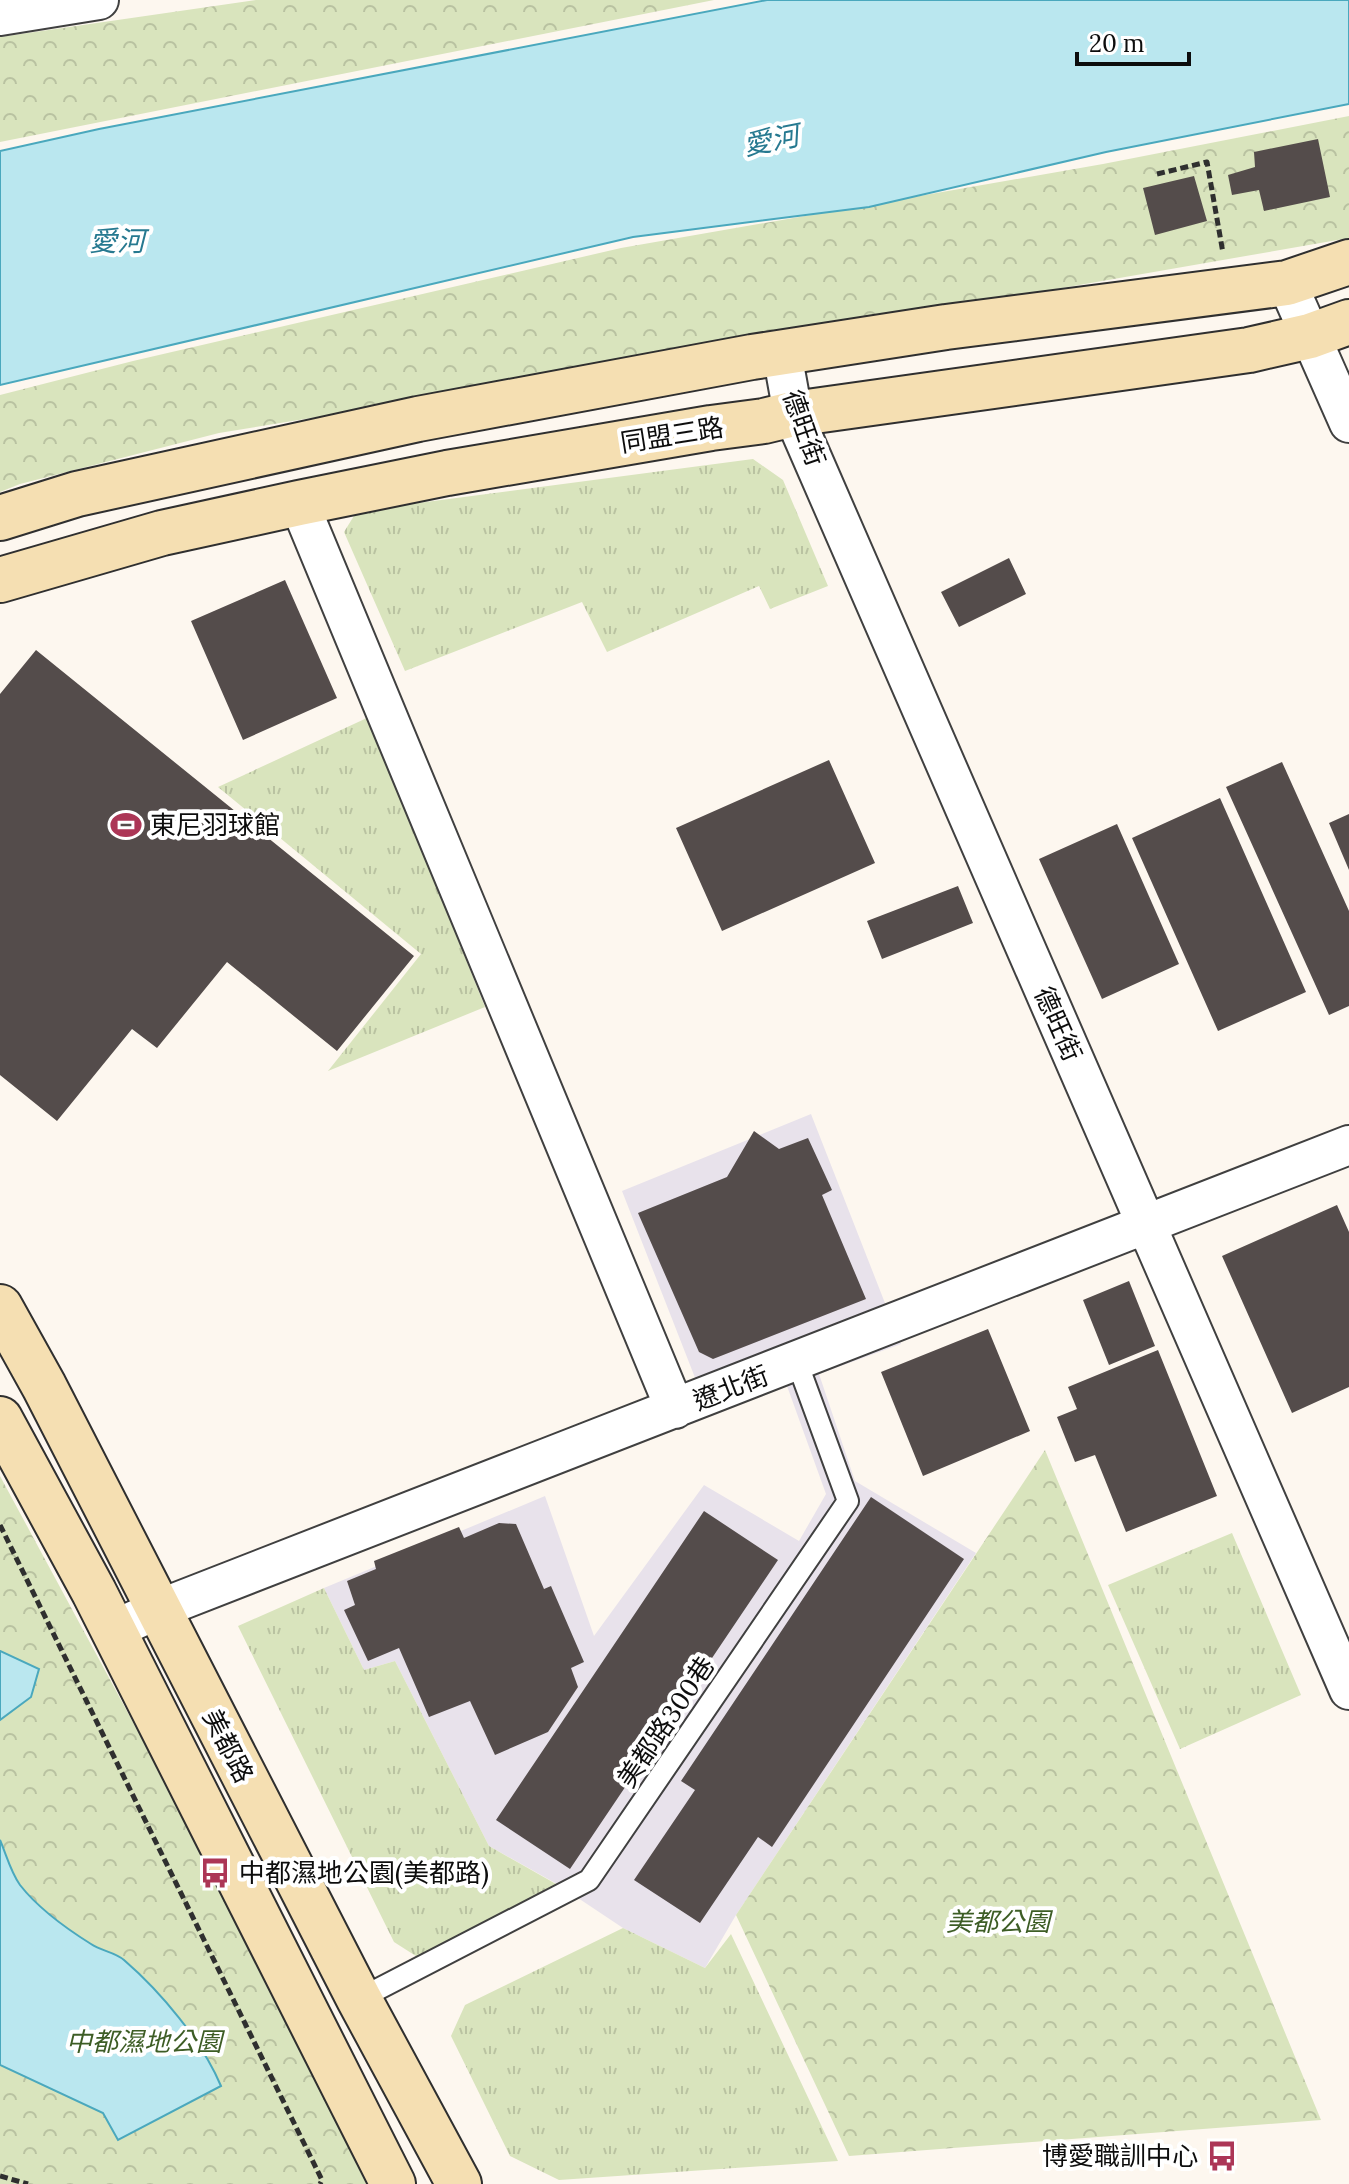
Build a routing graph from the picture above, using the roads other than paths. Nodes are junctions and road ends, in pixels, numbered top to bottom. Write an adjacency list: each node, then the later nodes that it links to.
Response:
1 (99, 0): 2 (street)
2 (0, 16)
3 (1349, 262): 4 (street)
4 (1287, 283): 5 (street); 6 (street)
5 (1330, 329): 7 (street, 同盟三路); 8 (street)
6 (782, 353): 7 (street, 德旺街); 10 (street)
7 (793, 414): 9 (street, 同盟三路); 13 (street, 德旺街)
8 (1349, 423)
9 (299, 503): 11 (street, 同盟三路); 16 (street)
10 (0, 518)
11 (0, 580)
12 (1349, 1145): 13 (street, 遼北街)
13 (1146, 1225): 15 (street, 遼北街); 20 (street, 德旺街)
14 (4, 1321): 18 (street, 美都路)
15 (797, 1362): 16 (street, 遼北街); 21 (lane, 美都路300巷)
16 (675, 1409): 18 (street, 遼北街)
17 (0, 1419): 19 (street, 美都路)
18 (159, 1609): 19 (street, 遼北街); 21 (street, 美都路)
19 (113, 1630): 22 (street, 美都路)
20 (1349, 1690)
21 (359, 1999): 23 (street, 美都路)
22 (393, 2184)
23 (459, 2184)

